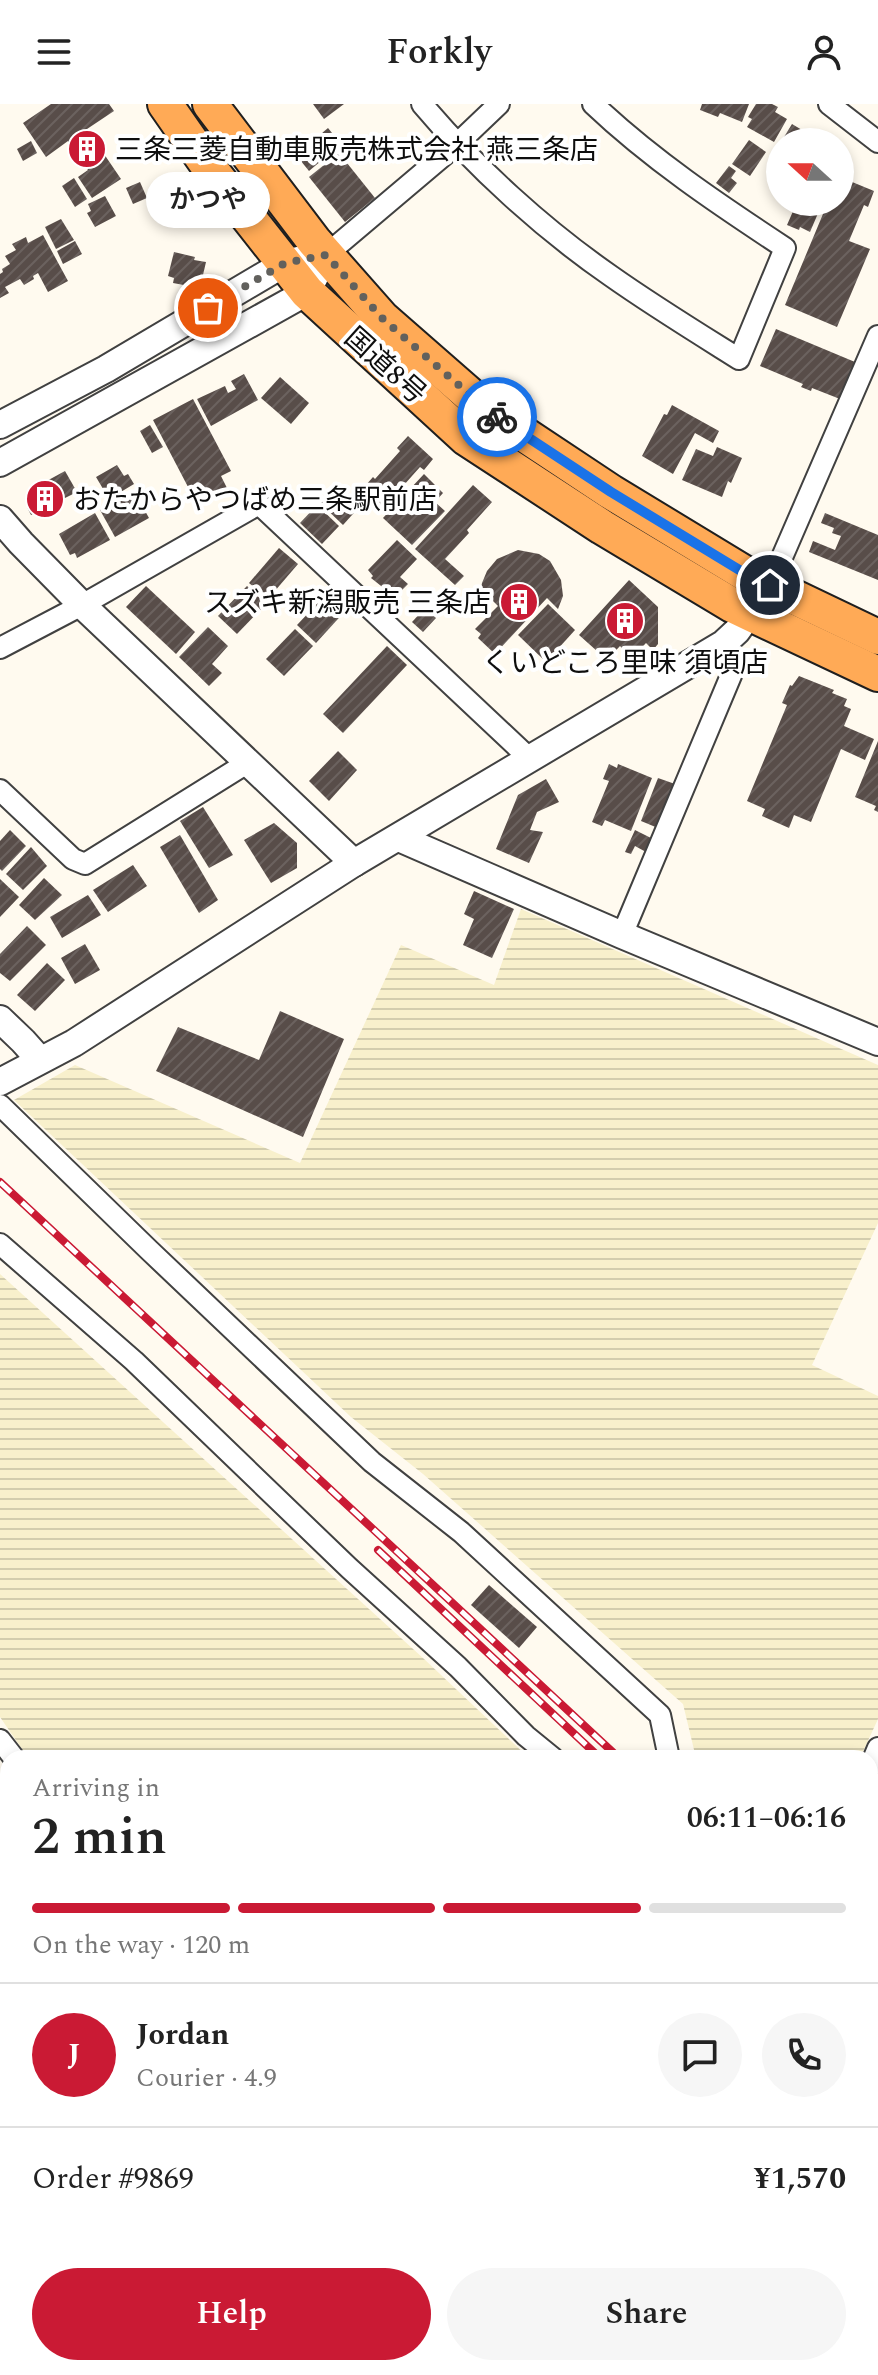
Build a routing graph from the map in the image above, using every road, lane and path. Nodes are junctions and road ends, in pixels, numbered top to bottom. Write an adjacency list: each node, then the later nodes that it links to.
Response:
1 (165, 104): 10 (highway, 国道8号)
2 (210, 104): 9 (highway, 国道8号)
3 (422, 104): 8 (street)
4 (499, 104): 8 (street)
5 (593, 104): 8 (street)
6 (829, 104): 7 (street)
7 (878, 142)
8 (456, 145): 9 (street)
9 (326, 255): 10 (street); 11 (street); 17 (highway, 国道8号)
10 (285, 263): 11 (highway, 国道8号); 14 (street)
11 (307, 292): 15 (street); 19 (highway, 国道8号)
12 (878, 336): 13 (street)
13 (873, 359): 17 (street)
14 (0, 425)
15 (0, 463)
16 (0, 519): 18 (street)
17 (770, 585): 19 (street); 20 (highway, 国道8号)
18 (82, 605): 22 (street); 24 (street); 25 (street)
19 (750, 613): 21 (street); 23 (highway, 国道8号)
20 (878, 637)
21 (723, 644): 24 (street); 29 (street)
22 (0, 648)
23 (878, 674)
24 (529, 758): 27 (street)
25 (247, 763): 26 (street); 28 (street)
26 (0, 790)
27 (399, 838): 28 (street); 29 (street)
28 (354, 863): 32 (street)
29 (622, 935): 31 (street)
30 (0, 1019): 32 (street)
31 (878, 1042)
32 (40, 1060): 33 (street)
33 (4, 1073)
34 (0, 1105): 37 (street)
35 (0, 1244): 36 (street)
36 (543, 1750)
37 (667, 1750)

